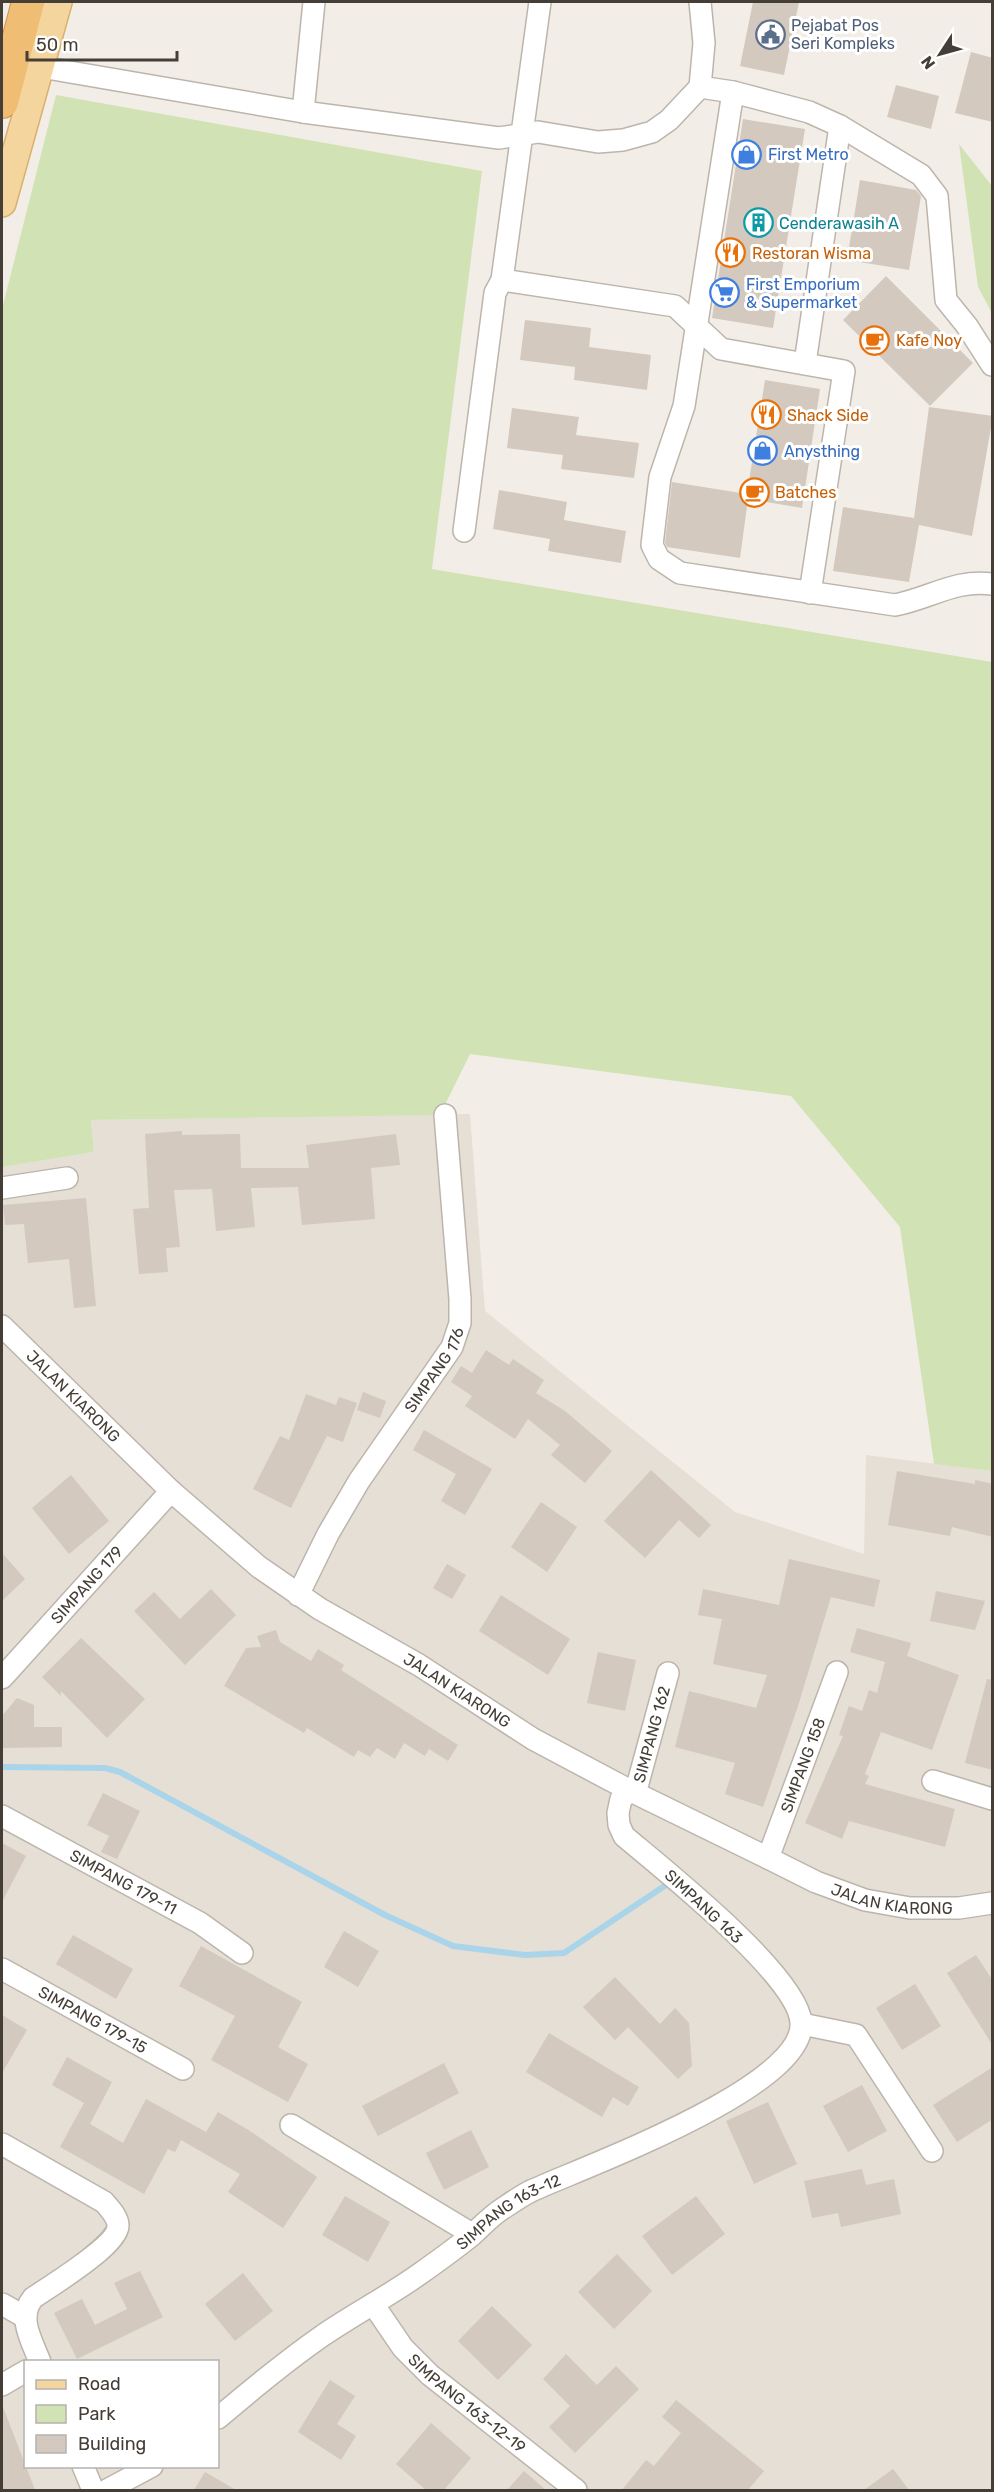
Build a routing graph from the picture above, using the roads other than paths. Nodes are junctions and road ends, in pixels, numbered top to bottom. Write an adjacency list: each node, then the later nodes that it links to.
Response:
1 (28, 2): 9 (highway)
2 (58, 2): 6 (main road)
3 (314, 2): 10 (street)
4 (540, 2): 12 (street)
5 (700, 2): 7 (street)
6 (41, 67): 10 (street); 13 (main road)
7 (700, 87): 8 (street); 12 (street)
8 (733, 92): 11 (street); 15 (street)
9 (2, 102)
10 (303, 111): 12 (street)
11 (840, 126): 16 (street); 17 (street)
12 (522, 133): 14 (street)
13 (2, 203)
14 (502, 280): 15 (street); 18 (street)
15 (696, 327): 16 (street); 20 (street)
16 (805, 363): 20 (street)
17 (993, 365)
18 (464, 531)
19 (993, 584): 20 (street)
20 (810, 593)
21 (445, 1115): 27 (street, SIMPANG 176)
22 (67, 1178): 23 (street)
23 (2, 1188)
24 (2, 1326): 25 (street, JALAN KIARONG)
25 (10, 1343): 26 (street, JALAN KIARONG)
26 (171, 1491): 27 (street, JALAN KIARONG); 30 (street, SIMPANG 179)
27 (298, 1594): 32 (street, JALAN KIARONG)
28 (837, 1672): 35 (street, SIMPANG 158)
29 (668, 1673): 32 (street, SIMPANG 162)
30 (2, 1678)
31 (933, 1780): 33 (street)
32 (629, 1790): 35 (street, JALAN KIARONG); 39 (street, SIMPANG 163)
33 (993, 1799)
34 (2, 1816): 37 (street, SIMPANG 179-11)
35 (768, 1858): 36 (street, JALAN KIARONG)
36 (993, 1903)
37 (242, 1953)
38 (2, 1969): 40 (street, SIMPANG 179-15)
39 (802, 2024): 43 (street); 44 (street, SIMPANG 163-12)
40 (183, 2069)
41 (291, 2125): 44 (street)
42 (2, 2144): 47 (street)
43 (932, 2151)
44 (472, 2234): 46 (street, SIMPANG 163-12)
45 (2, 2304): 47 (street)
46 (373, 2304): 51 (street, SIMPANG 163-12); 56 (street, SIMPANG 163-12-19)
47 (25, 2317): 48 (street)
48 (40, 2360)
49 (24, 2372): 50 (street)
50 (2, 2385)
51 (219, 2417)
52 (84, 2468): 54 (street)
53 (148, 2468): 55 (street)
54 (93, 2490)
55 (107, 2490)
56 (576, 2490)

